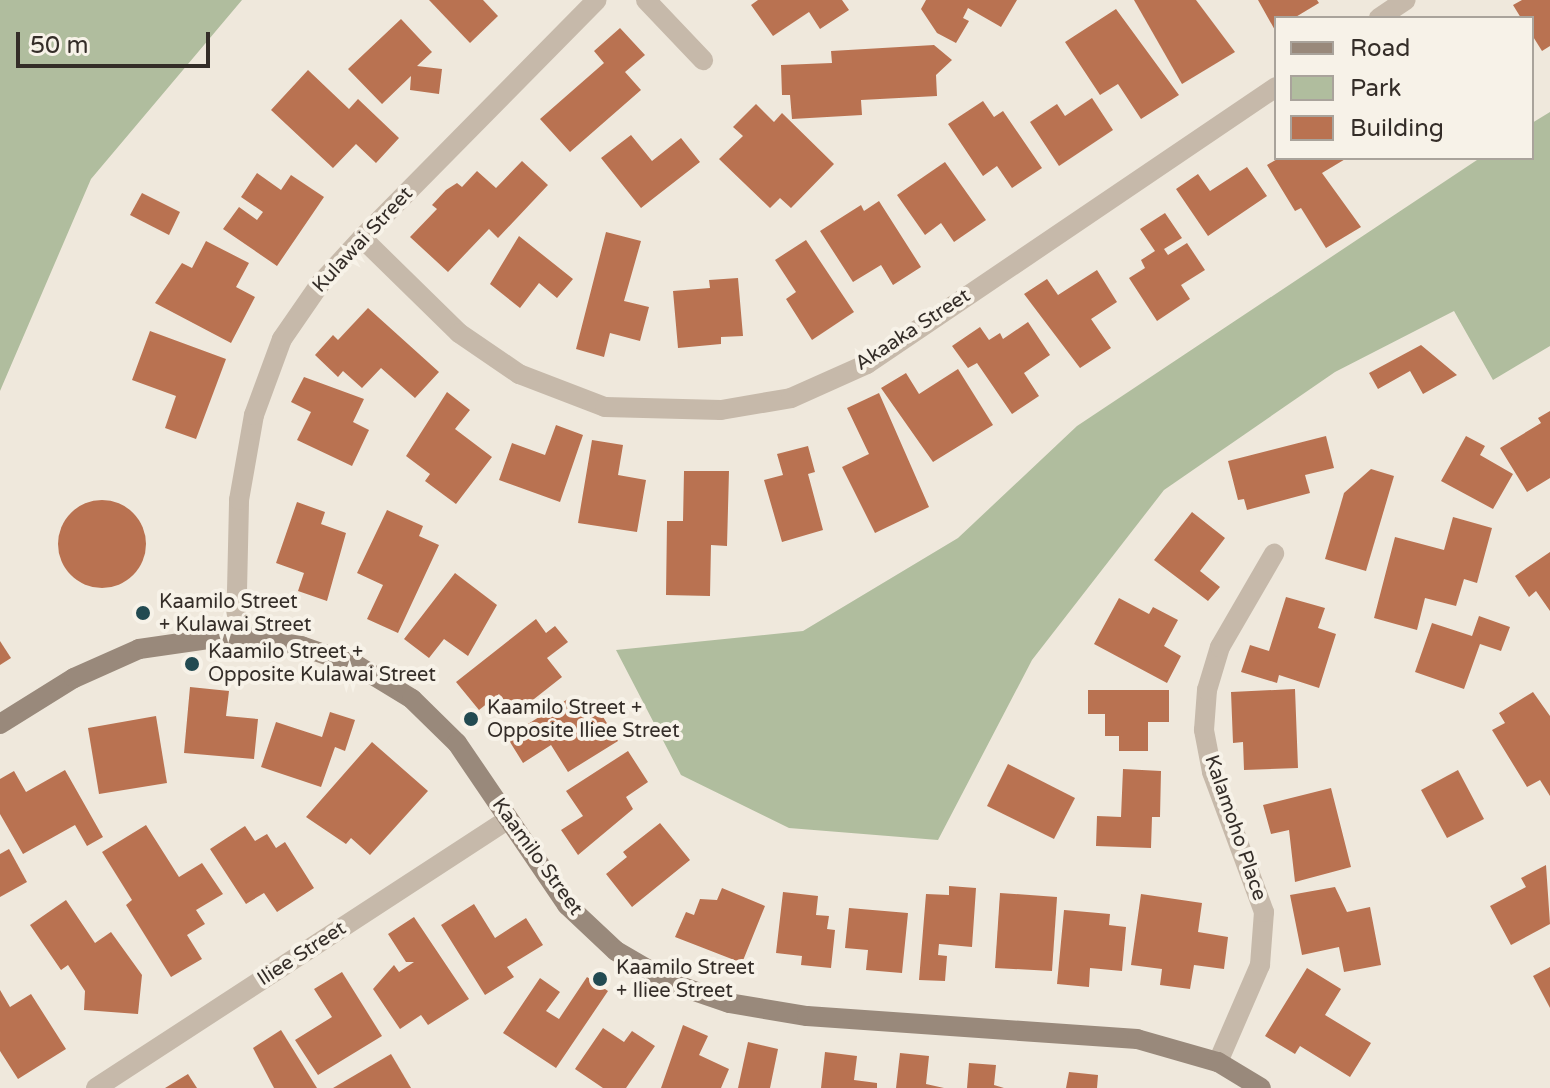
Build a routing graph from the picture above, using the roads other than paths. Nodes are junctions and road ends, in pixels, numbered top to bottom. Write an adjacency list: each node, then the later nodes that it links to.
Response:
1 (597, 0): 7 (street, Kulawai Street)
2 (646, 0): 5 (street)
3 (1406, 0): 4 (street)
4 (1382, 16)
5 (703, 60)
6 (1274, 88): 7 (street, Akaaka Street)
7 (362, 238): 9 (street, Kulawai Street)
8 (1274, 554): 12 (street, Kalamoho Place)
9 (236, 635): 10 (street, Kaamilo Street); 11 (street, Kaamilo Street)
10 (0, 724)
11 (507, 820): 12 (street, Kaamilo Street); 13 (street, Iliee Street)
12 (1218, 1062): 14 (street, Kaamilo Street)
13 (96, 1088)
14 (1261, 1088)

